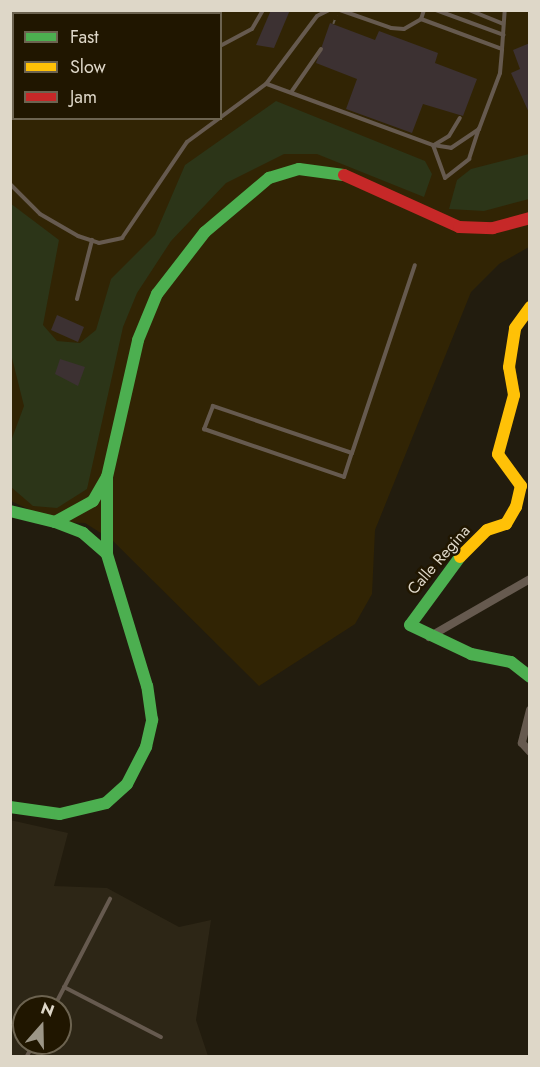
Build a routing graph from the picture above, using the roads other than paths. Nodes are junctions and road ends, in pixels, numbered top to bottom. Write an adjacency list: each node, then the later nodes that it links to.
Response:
1 (263, 10): 11 (lane)
2 (329, 10): 14 (lane)
3 (339, 10): 8 (lane)
4 (424, 10): 8 (lane)
5 (436, 10): 10 (lane)
6 (469, 10): 9 (lane)
7 (505, 10): 9 (lane)
8 (421, 19): 13 (lane)
9 (503, 24): 10 (lane)
10 (504, 35): 13 (lane)
11 (222, 45)
12 (321, 49): 15 (lane)
13 (502, 49): 19 (lane)
14 (266, 84): 15 (lane); 16 (lane)
15 (292, 91): 20 (lane)
16 (222, 116)
17 (460, 117): 20 (lane)
18 (217, 120): 23 (lane)
19 (479, 129): 20 (lane); 20 (lane)
20 (433, 146)
21 (10, 184): 23 (lane)
22 (530, 218): 28 (main road)
23 (92, 240): 25 (lane)
24 (415, 265): 27 (lane)
25 (76, 299)
26 (530, 307): 33 (main road, Calle Regina)
27 (352, 453): 27 (lane)
28 (107, 477): 30 (main road); 31 (main road)
29 (10, 512): 30 (main road)
30 (55, 522): 31 (main road)
31 (107, 554): 37 (main road)
32 (530, 579): 33 (street)
33 (429, 637): 34 (main road)
34 (530, 677)
35 (530, 710): 36 (street)
36 (528, 752)
37 (10, 807)
38 (110, 899): 39 (lane)
39 (64, 987): 40 (lane); 41 (lane)
40 (60, 995)
41 (161, 1037)

